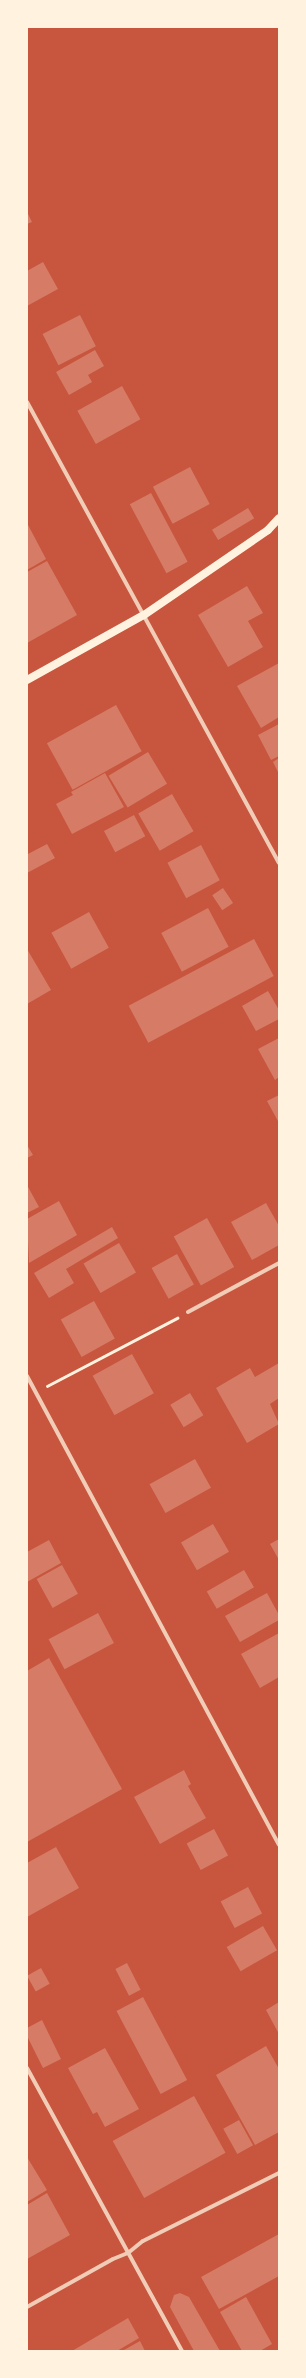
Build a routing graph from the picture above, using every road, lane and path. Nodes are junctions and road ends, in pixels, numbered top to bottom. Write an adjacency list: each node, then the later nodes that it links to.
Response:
1 (27, 402): 3 (street)
2 (279, 518): 3 (main road)
3 (144, 615): 4 (main road); 5 (street)
4 (27, 680)
5 (279, 863)
6 (279, 1263): 7 (street)
7 (188, 1312): 9 (path)
8 (27, 1376): 9 (street)
9 (36, 1392): 10 (street)
10 (279, 1845)
11 (27, 2068): 13 (street)
12 (279, 2173): 13 (street)
13 (128, 2253): 14 (street); 15 (street)
14 (27, 2307)
15 (182, 2351)

